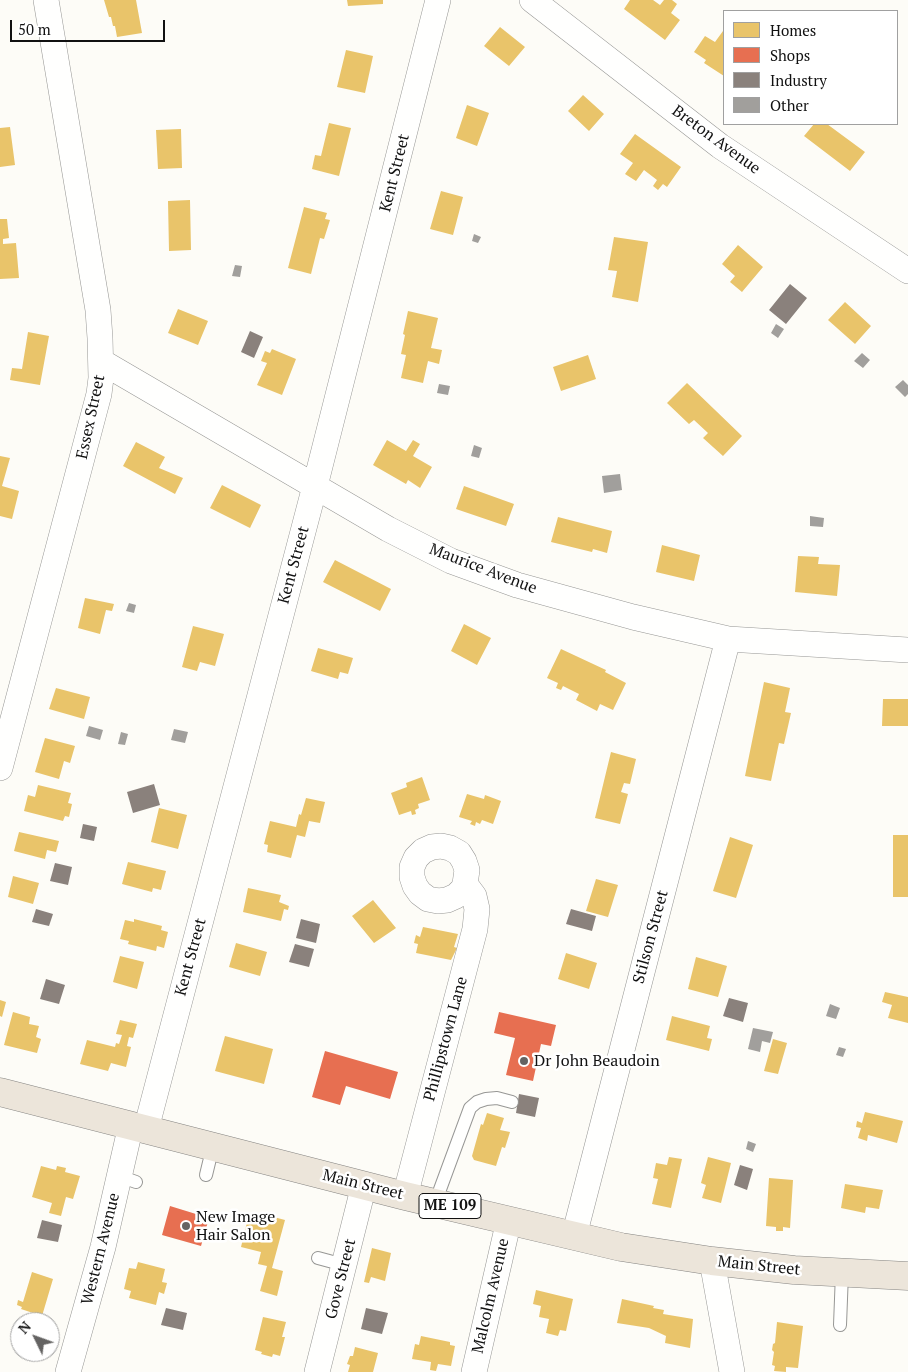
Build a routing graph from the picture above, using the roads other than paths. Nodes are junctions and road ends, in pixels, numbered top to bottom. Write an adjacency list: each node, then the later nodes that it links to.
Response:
1 (46, 0): 5 (street, Essex Street)
2 (438, 0): 6 (street, Kent Street)
3 (532, 0): 4 (street, Breton Avenue)
4 (908, 271)
5 (102, 362): 6 (street, Maurice Avenue); 9 (street, Essex Street)
6 (315, 486): 7 (street, Maurice Avenue); 13 (street, Kent Street)
7 (728, 639): 8 (street, Maurice Avenue); 20 (street, Stilson Street)
8 (908, 650)
9 (0, 768)
10 (465, 884): 17 (street, Phillipstown Lane)
11 (0, 1092): 13 (highway, Main Street / ME 109)
12 (512, 1102): 18 (lane)
13 (139, 1127): 14 (highway, Main Street / ME 109); 27 (street, Western Avenue)
14 (213, 1146): 15 (lane); 16 (highway, Main Street / ME 109)
15 (206, 1175)
16 (364, 1185): 17 (highway, Main Street / ME 109); 23 (street, Gove Street)
17 (405, 1196): 18 (highway, Main Street / ME 109)
18 (435, 1203): 19 (highway, Main Street / ME 109)
19 (509, 1220): 20 (highway, Main Street / ME 109); 29 (street, Malcolm Avenue)
20 (574, 1236): 22 (highway, Main Street / ME 109)
21 (318, 1258): 23 (lane)
22 (712, 1261): 24 (highway, Main Street / ME 109); 30 (street)
23 (344, 1265): 28 (street, Gove Street)
24 (842, 1273): 25 (highway, Main Street / ME 109); 26 (lane)
25 (908, 1275)
26 (840, 1325)
27 (68, 1372)
28 (318, 1372)
29 (474, 1372)
30 (732, 1372)

